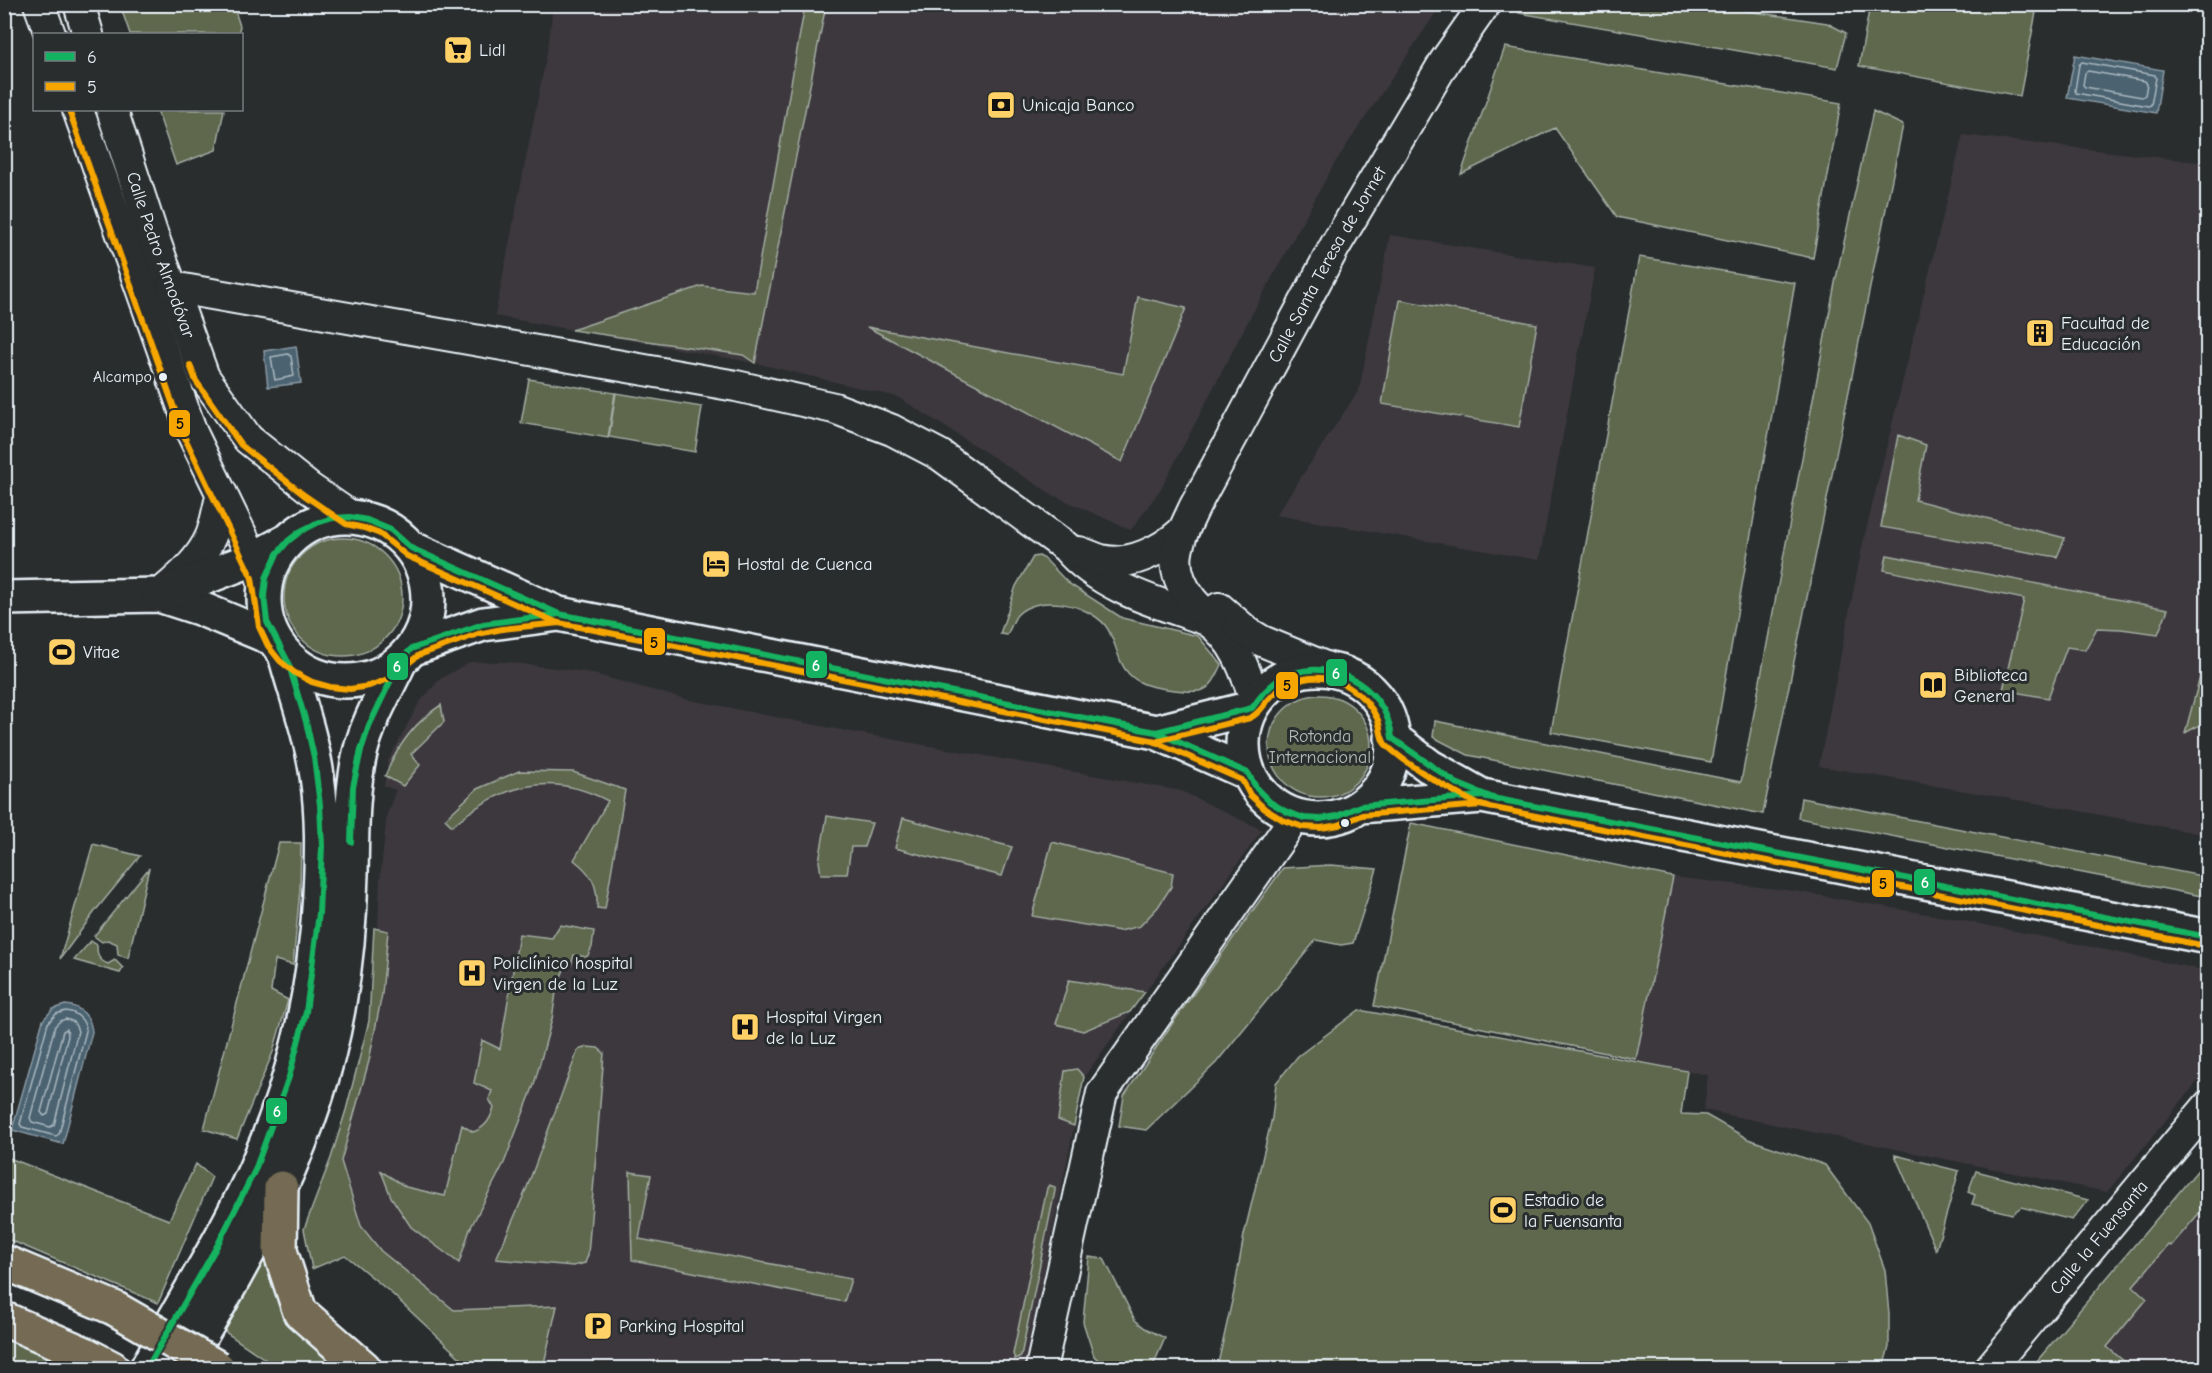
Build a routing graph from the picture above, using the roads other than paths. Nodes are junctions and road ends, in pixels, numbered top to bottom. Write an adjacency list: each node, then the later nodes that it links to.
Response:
1 (39, 4): 4 (street)
2 (79, 4): 5 (street)
3 (1485, 4): 11 (street, Calle Santa Teresa de Jornet)
4 (50, 33)
5 (88, 33)
6 (78, 111): 9 (street, Calle Pedro Almodóvar)
7 (112, 111): 8 (street, Calle Pedro Almodóvar)
8 (172, 287): 10 (street, Calle Pedro Almodóvar); 12 (street)
9 (222, 494): 14 (street, Calle Pedro Almodóvar); 15 (street)
10 (350, 516): 13 (street); 14 (street)
11 (1183, 531): 12 (street); 18 (street, Calle Santa Teresa de Jornet); 21 (street)
12 (1066, 547): 18 (street)
13 (411, 548): 17 (street); 20 (street)
14 (259, 573): 15 (street); 19 (street)
15 (159, 595): 16 (street); 19 (street)
16 (4, 598)
17 (559, 614): 20 (street); 23 (street)
18 (1215, 625): 22 (street, Calle Santa Teresa de Jornet)
19 (279, 646): 20 (street); 35 (street)
20 (405, 655): 31 (street)
21 (1335, 671): 22 (street); 24 (street)
22 (1254, 705): 23 (street); 25 (street)
23 (1156, 732): 25 (street)
24 (1392, 738): 26 (street); 27 (street)
25 (1248, 773): 28 (street)
26 (1482, 796): 27 (street); 29 (street)
27 (1360, 806): 28 (street)
28 (1296, 816): 39 (street)
29 (2208, 937)
30 (2208, 1106): 40 (street, Calle la Fuensanta)
31 (281, 1188): 36 (street); 38 (main road)
32 (4, 1262): 37 (main road, bridge)
33 (4, 1319): 34 (main road)
34 (99, 1361)
35 (147, 1368)
36 (182, 1368)
37 (218, 1368)
38 (364, 1368)
39 (1041, 1368)
40 (1990, 1368)

